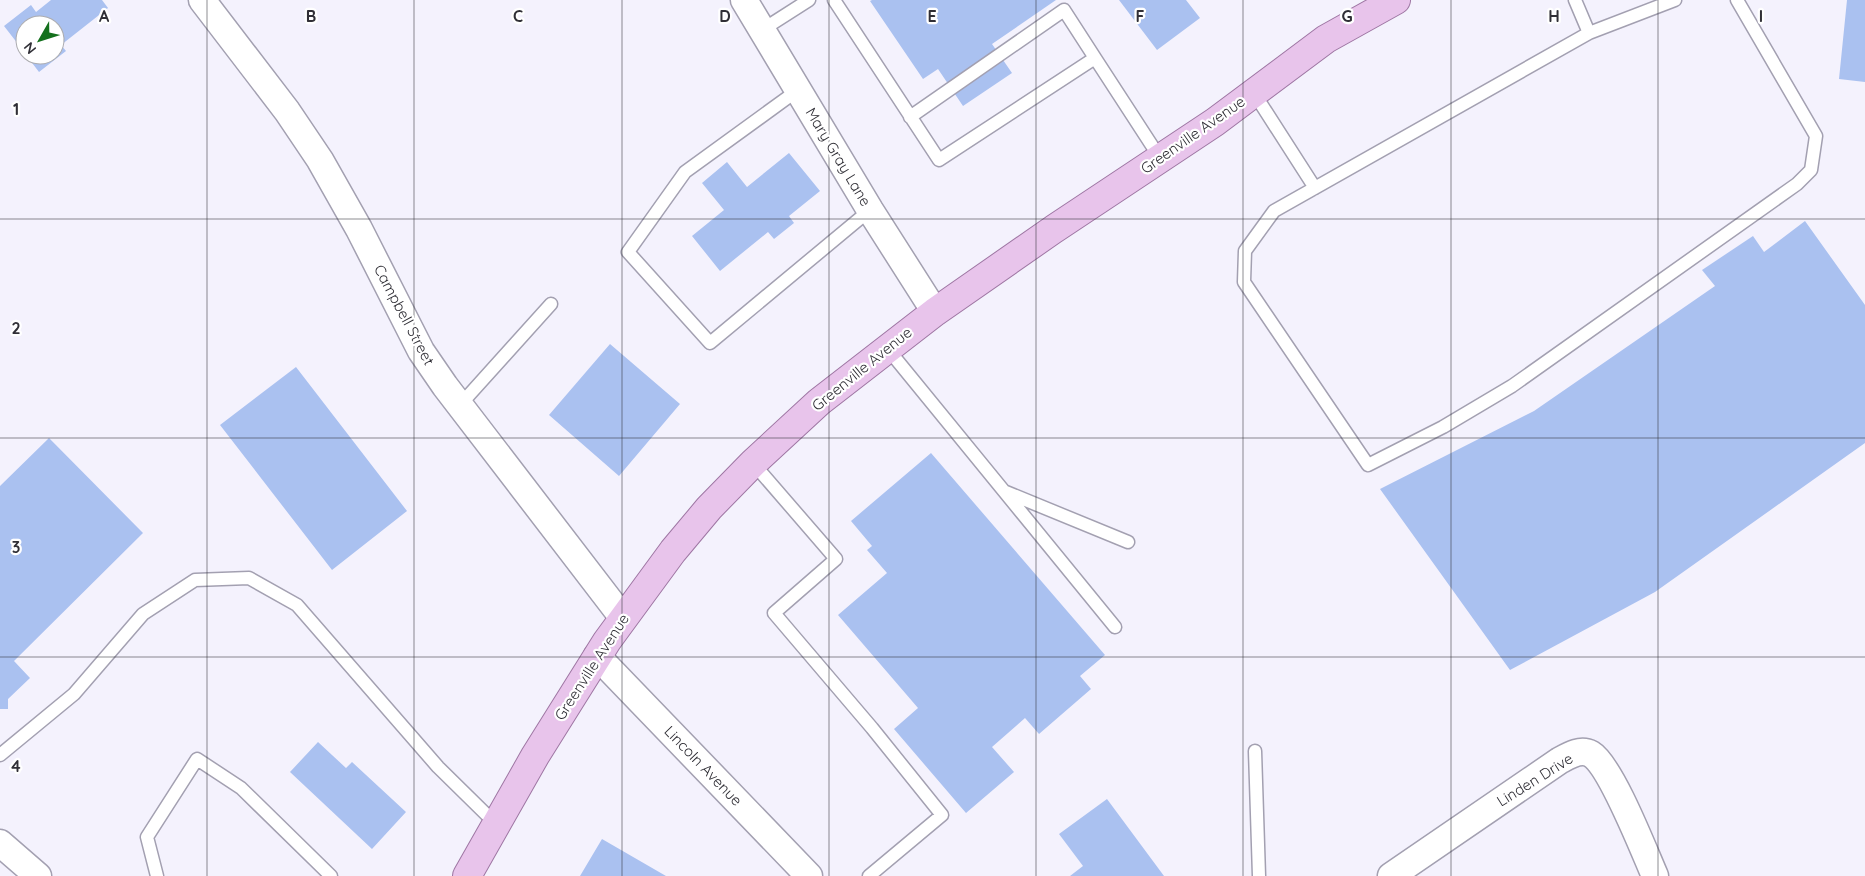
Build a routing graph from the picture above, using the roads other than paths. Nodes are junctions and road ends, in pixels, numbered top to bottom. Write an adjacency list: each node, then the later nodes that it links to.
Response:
1 (202, 0): 21 (street, Campbell Street)
2 (744, 0): 9 (street, Mary Gray Lane)
3 (809, 0): 9 (lane)
4 (834, 0): 14 (lane)
5 (1396, 0): 13 (main road, Greenville Avenue)
6 (1575, 0): 10 (lane)
7 (1675, 0): 10 (lane)
8 (1737, 0): 16 (lane)
9 (762, 30): 12 (street, Mary Gray Lane)
10 (1589, 33): 16 (lane)
11 (1095, 58): 14 (lane); 14 (lane); 15 (lane)
12 (798, 90): 17 (street, Mary Gray Lane); 17 (lane)
13 (1254, 93): 15 (main road, Greenville Avenue); 16 (lane)
14 (910, 117)
15 (1160, 158): 19 (main road, Greenville Avenue)
16 (1315, 188)
17 (870, 210): 19 (street, Mary Gray Lane)
18 (551, 304): 21 (lane)
19 (935, 312): 20 (main road, Greenville Avenue)
20 (887, 348): 22 (main road, Greenville Avenue); 23 (lane)
21 (460, 405): 25 (street, Campbell Street)
22 (753, 463): 25 (main road, Greenville Avenue); 37 (lane)
23 (1004, 491): 24 (lane); 26 (lane)
24 (1128, 542)
25 (623, 618): 27 (main road, Greenville Avenue)
26 (1116, 627)
27 (597, 656): 30 (main road, Greenville Avenue); 36 (street, Lincoln Avenue)
28 (1255, 751): 38 (lane)
29 (0, 755): 30 (lane)
30 (496, 824): 35 (main road, Greenville Avenue)
31 (0, 842): 32 (street)
32 (38, 876)
33 (156, 876): 34 (lane)
34 (331, 876)
35 (467, 876)
36 (809, 876)
37 (869, 876)
38 (1259, 876)
39 (1392, 876): 40 (street, Linden Drive)
40 (1655, 876)

